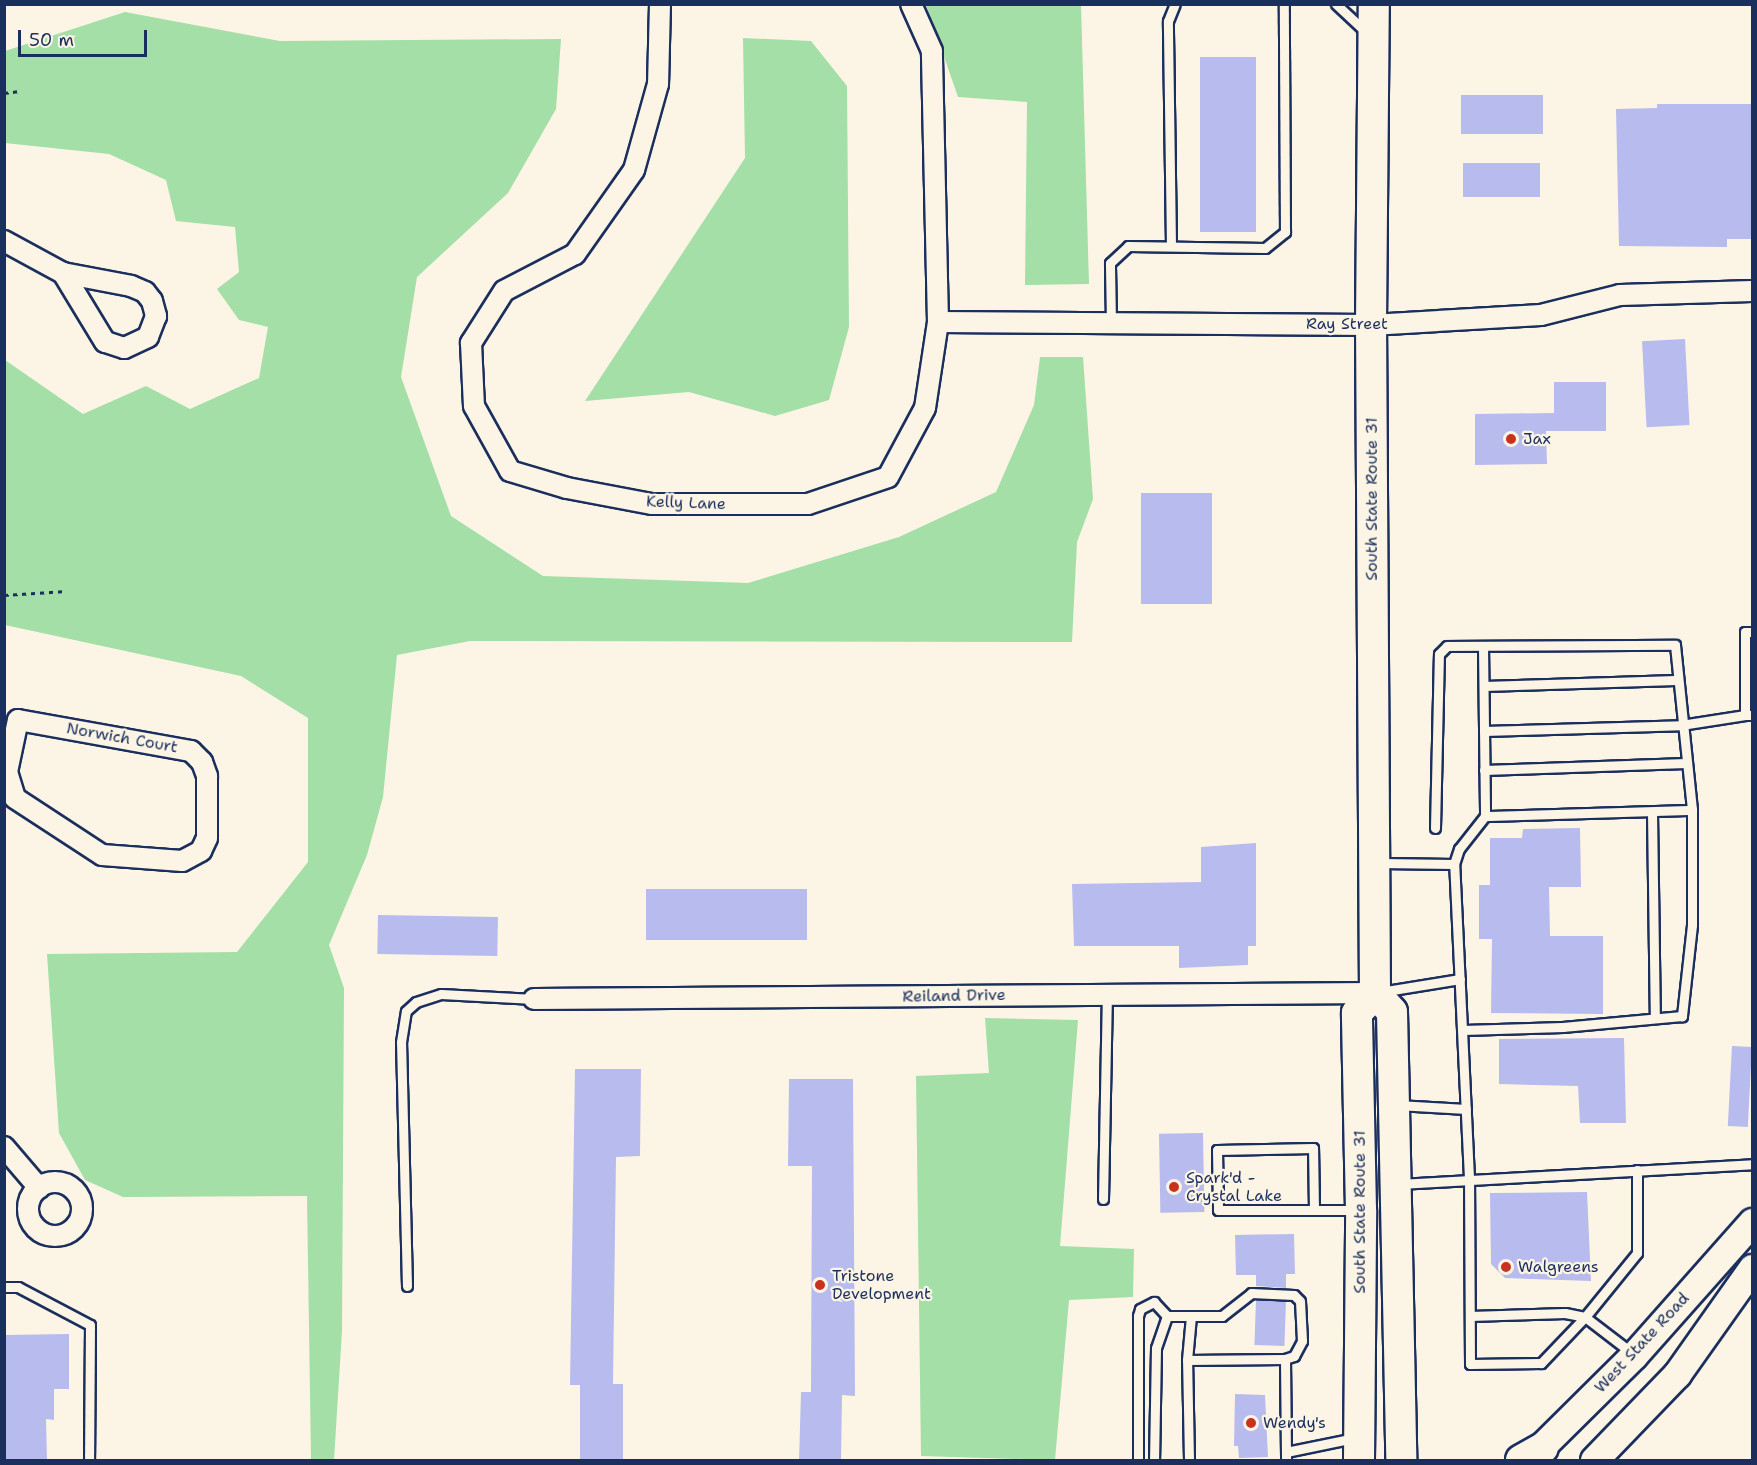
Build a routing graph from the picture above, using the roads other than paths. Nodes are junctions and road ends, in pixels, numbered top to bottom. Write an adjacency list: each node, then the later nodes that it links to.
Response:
1 (660, 4): 12 (street, Kelly Lane)
2 (911, 4): 12 (street, Kelly Lane)
3 (1175, 4): 9 (lane)
4 (1284, 4): 9 (lane)
5 (1336, 4): 7 (lane)
6 (1374, 4): 7 (main road, South State Route 31)
7 (1373, 40): 14 (main road, South State Route 31)
8 (4, 241): 10 (street)
9 (1171, 246): 13 (lane)
10 (63, 273): 10 (street)
11 (1752, 291): 14 (street, Ray Street)
12 (938, 322): 13 (street, Ray Street)
13 (1111, 323): 14 (street, Ray Street)
14 (1371, 325): 29 (main road, South State Route 31)
15 (1752, 632): 19 (lane)
16 (1484, 646): 17 (lane); 18 (lane); 28 (lane)
17 (1676, 680): 18 (lane); 21 (lane)
18 (1484, 686): 22 (lane)
19 (1749, 715): 21 (lane)
20 (11, 718): 20 (street, Norwich Court)
21 (1681, 726): 22 (lane); 23 (lane)
22 (1484, 731): 24 (lane)
23 (1686, 763): 24 (lane); 25 (lane)
24 (1484, 770): 27 (lane)
25 (1692, 810): 26 (lane); 35 (lane)
26 (1652, 812): 27 (lane); 35 (lane)
27 (1485, 816): 30 (lane)
28 (1436, 828)
29 (1374, 863): 30 (lane); 32 (main road, South State Route 31)
30 (1454, 864): 31 (lane)
31 (1460, 979): 32 (lane); 36 (lane)
32 (1375, 993): 33 (street, Reiland Drive); 37 (main road, South State Route 31); 47 (main road, South State Route 31)
33 (1107, 994): 34 (street, Reiland Drive); 45 (lane)
34 (534, 999): 50 (lane)
35 (1655, 1017): 36 (lane)
36 (1463, 1030): 38 (lane)
37 (1393, 1105): 38 (lane); 43 (main road, South State Route 31)
38 (1466, 1109): 42 (lane)
39 (4, 1147): 44 (street)
40 (1752, 1164): 41 (lane)
41 (1637, 1170): 42 (lane); 55 (lane)
42 (1469, 1178): 43 (lane); 54 (lane)
43 (1396, 1185): 59 (main road, South State Route 31)
44 (39, 1188)
45 (1103, 1199)
46 (1314, 1209): 46 (lane); 47 (lane)
47 (1361, 1210): 60 (main road, South State Route 31)
48 (1752, 1222): 56 (main road, West State Road)
49 (1752, 1268): 69 (main road)
50 (407, 1286)
51 (4, 1287): 63 (lane)
52 (1167, 1316): 53 (lane); 64 (lane); 65 (lane)
53 (1191, 1316): 57 (lane); 58 (lane)
54 (1470, 1316): 55 (lane); 55 (lane)
55 (1585, 1317): 56 (lane)
56 (1634, 1355): 62 (main road, West State Road)
57 (1284, 1359): 58 (lane); 61 (lane)
58 (1187, 1360): 66 (lane)
59 (1400, 1410): 67 (main road); 68 (main road)
60 (1359, 1449): 61 (lane)
61 (1286, 1456)
62 (1531, 1456)
63 (89, 1461)
64 (1138, 1461)
65 (1154, 1461)
66 (1190, 1461)
67 (1401, 1461)
68 (1414, 1461)
69 (1594, 1461)

